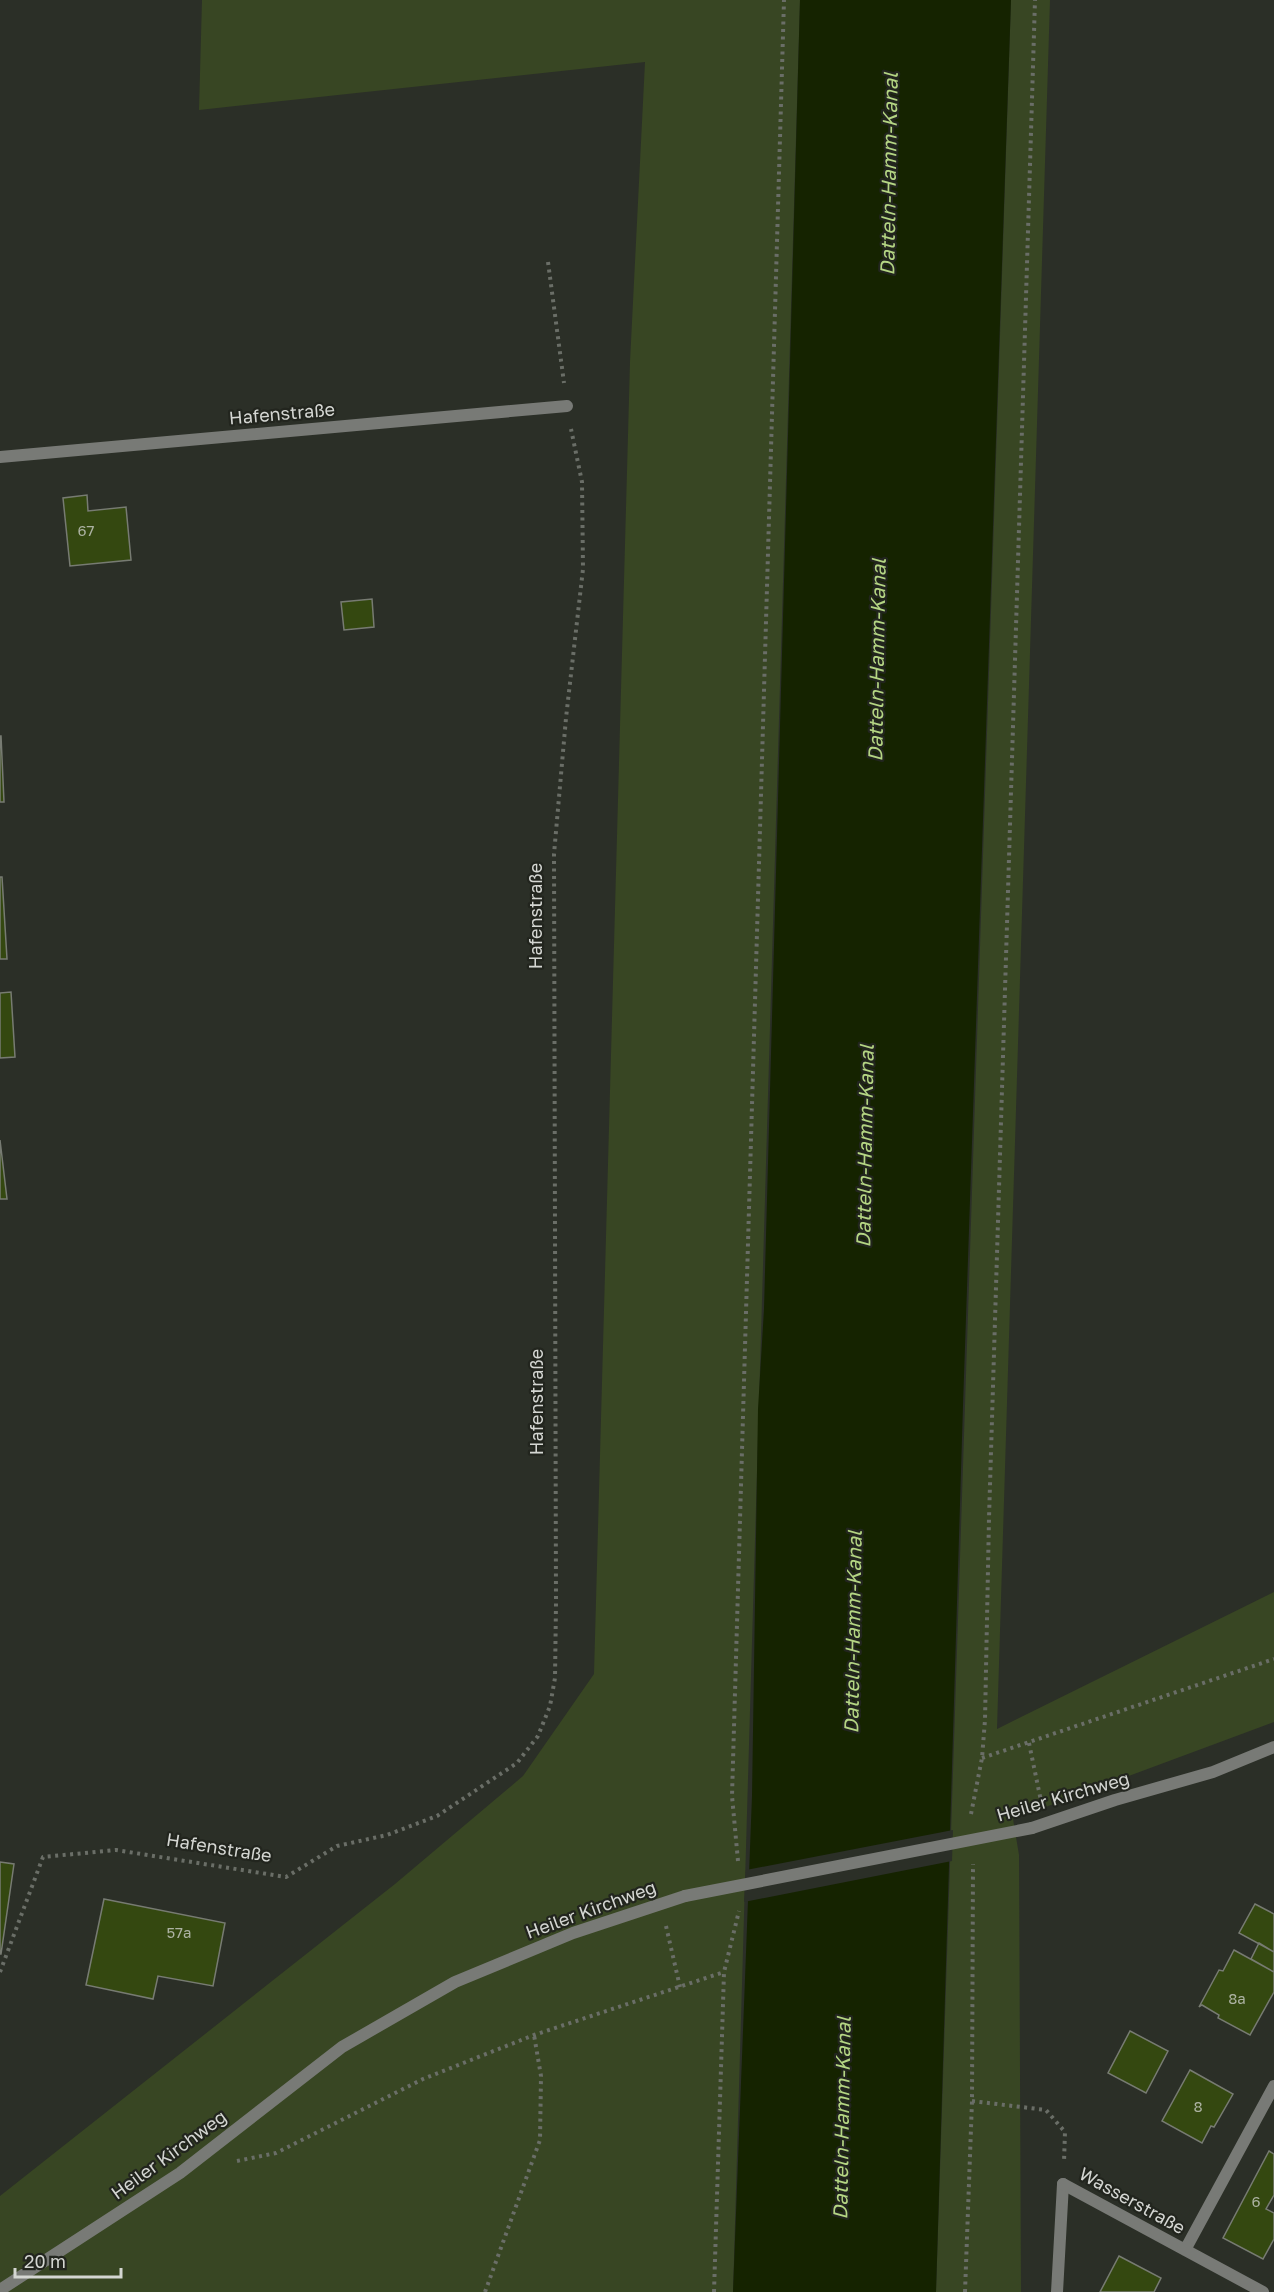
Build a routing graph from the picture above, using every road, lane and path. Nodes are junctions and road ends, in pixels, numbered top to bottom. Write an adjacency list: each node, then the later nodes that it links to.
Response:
1 (784, 0): 13 (path)
2 (1035, 0): 9 (path)
3 (548, 262): 4 (path, Hafenstraße)
4 (567, 406): 5 (street, Hafenstraße); 16 (path, Hafenstraße)
5 (0, 458)
6 (1274, 1659): 7 (path)
7 (1029, 1743): 9 (path); 11 (path)
8 (1274, 1747): 11 (street, Heiler Kirchweg)
9 (982, 1758): 10 (path)
10 (971, 1821)
11 (1046, 1824): 14 (street, Heiler Kirchweg, bridge)
12 (972, 1853): 21 (path)
13 (738, 1866)
14 (661, 1904): 18 (path); 25 (street, Heiler Kirchweg)
15 (739, 1906): 17 (path)
16 (0, 1972)
17 (724, 1972): 18 (path); 27 (path)
18 (680, 1987): 19 (path)
19 (534, 2035): 23 (path); 26 (path)
20 (1274, 2086): 24 (street, Wasserstraße)
21 (972, 2101): 22 (path); 28 (path)
22 (1065, 2132)
23 (234, 2162)
24 (1185, 2250): 29 (street, Wasserstraße); 30 (street, Wasserstraße)
25 (0, 2290)
26 (485, 2292)
27 (714, 2292)
28 (965, 2292)
29 (1057, 2292)
30 (1263, 2292)

